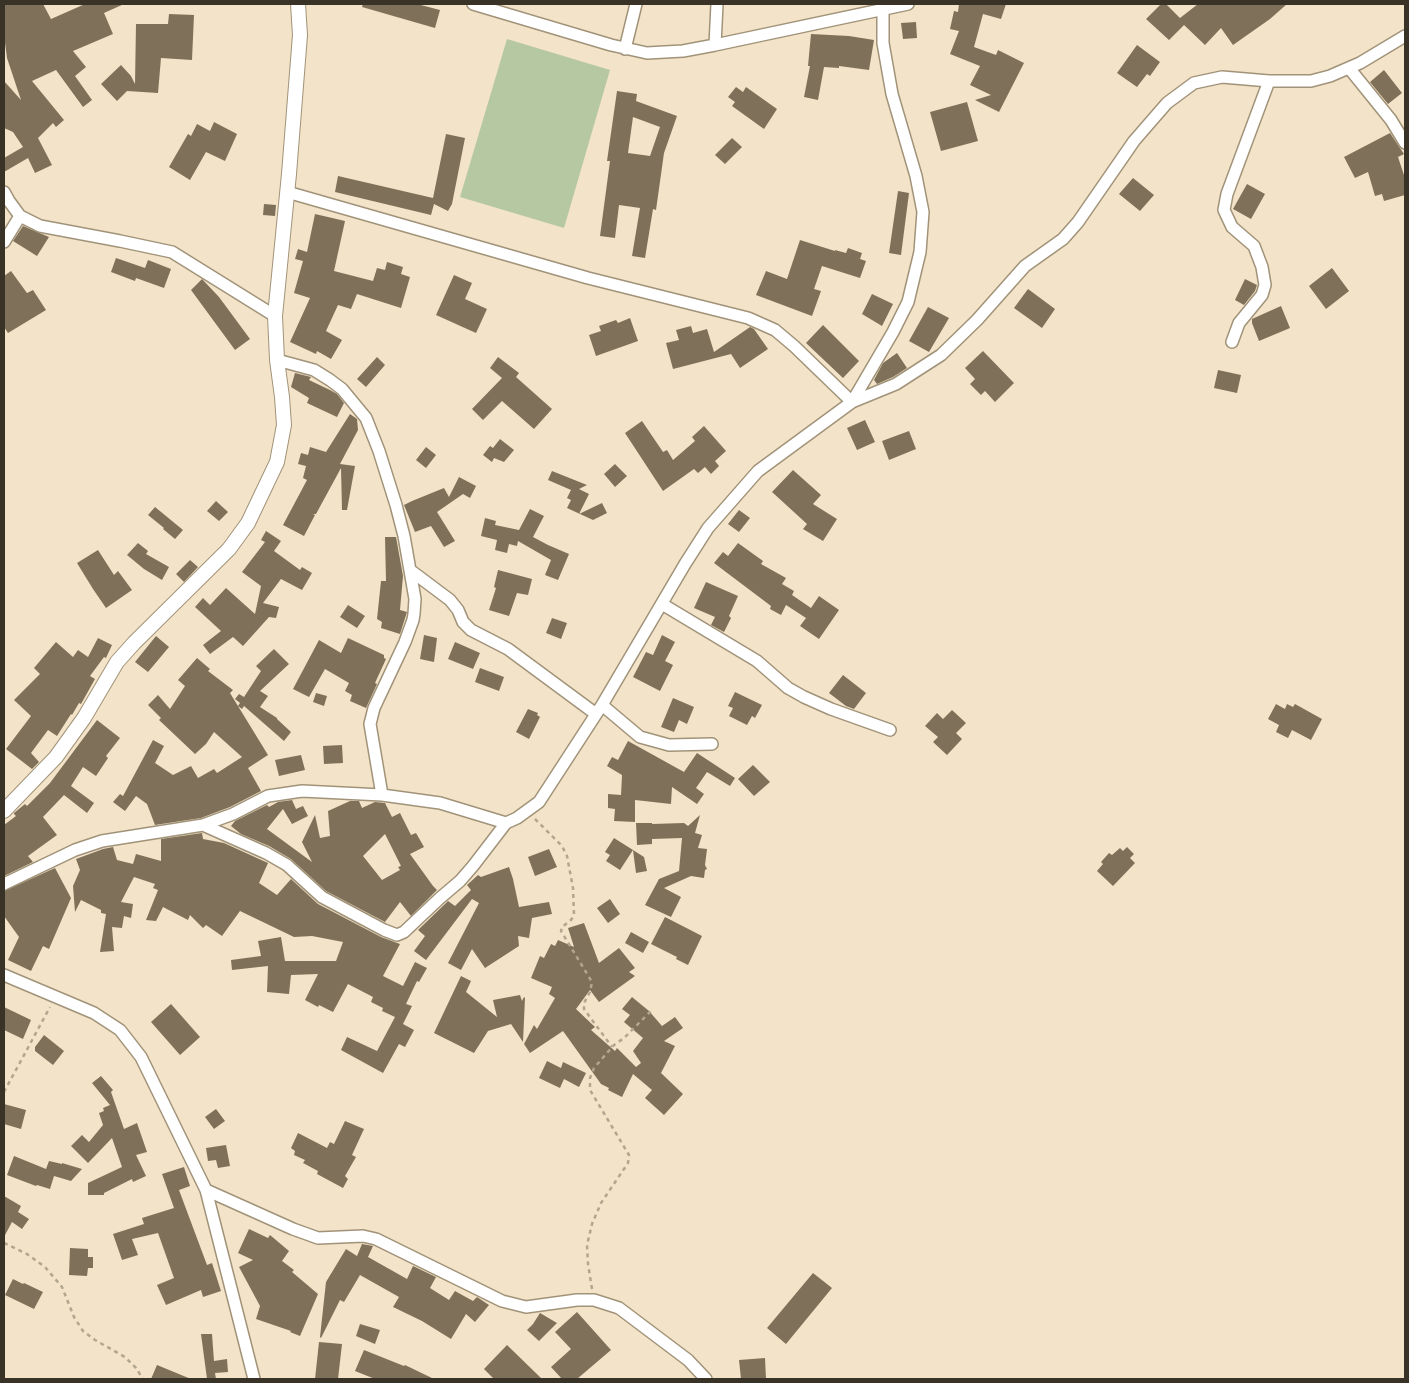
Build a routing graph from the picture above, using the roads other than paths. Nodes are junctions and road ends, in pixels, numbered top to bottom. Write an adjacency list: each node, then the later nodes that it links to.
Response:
1 (298, 4): 14 (street)
2 (473, 4): 9 (street)
3 (636, 4): 9 (street)
4 (717, 4): 8 (street)
5 (908, 4): 6 (street)
6 (883, 7): 8 (street); 20 (street)
7 (1405, 36): 10 (street)
8 (715, 45): 9 (street)
9 (625, 48)
10 (1348, 68): 11 (street); 12 (street)
11 (1269, 81): 18 (street); 20 (street)
12 (1405, 143)
13 (4, 192): 15 (street)
14 (287, 192): 17 (street); 20 (street)
15 (20, 216): 16 (street); 17 (street)
16 (4, 242)
17 (275, 316): 19 (street)
18 (1232, 342)
19 (277, 360): 21 (street); 27 (street)
20 (852, 402): 22 (street)
21 (410, 570): 23 (street); 26 (street)
22 (662, 604): 23 (street); 24 (street)
23 (599, 710): 25 (street); 28 (street)
24 (890, 730)
25 (712, 744)
26 (382, 795): 28 (street); 29 (street)
27 (4, 811)
28 (506, 823): 29 (street)
29 (203, 825): 30 (street)
30 (4, 884)
31 (4, 975): 32 (street)
32 (206, 1190): 33 (street); 34 (street)
33 (254, 1379)
34 (706, 1379)

